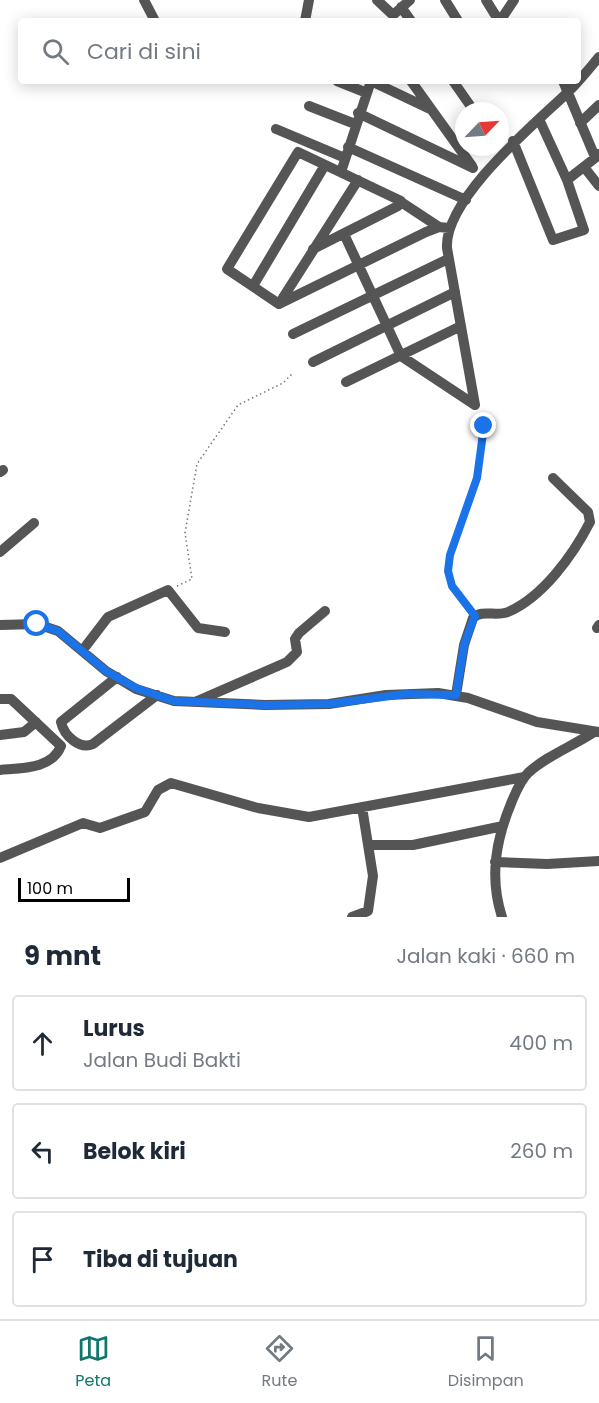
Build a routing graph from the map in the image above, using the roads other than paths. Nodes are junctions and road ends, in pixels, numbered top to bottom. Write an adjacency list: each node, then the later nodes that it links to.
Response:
1 (144, 0): 8 (street)
2 (309, 0): 9 (street)
3 (377, 0): 7 (street)
4 (446, 0): 10 (street)
5 (486, 0): 11 (street)
6 (514, 0): 12 (street)
7 (400, 8)
8 (153, 18)
9 (306, 18)
10 (456, 18)
11 (498, 18)
12 (502, 18)
13 (599, 57): 14 (street)
14 (581, 78)
15 (344, 84): 22 (street)
16 (370, 84): 22 (street)
17 (377, 84): 27 (street)
18 (413, 84): 27 (street)
19 (455, 84): 24 (street)
20 (564, 84): 23 (street)
21 (576, 84): 23 (street)
22 (367, 93): 29 (street)
23 (567, 94): 28 (street); 30 (street)
24 (468, 102)
25 (599, 105): 30 (street)
26 (309, 106): 29 (street)
27 (432, 110): 39 (street)
28 (538, 118): 32 (street); 43 (street)
29 (357, 119): 34 (street); 39 (street)
30 (580, 123): 35 (street)
31 (276, 129): 34 (street)
32 (513, 141): 33 (street); 43 (street)
33 (509, 144)
34 (346, 153): 40 (street); 45 (street)
35 (598, 155): 38 (street)
36 (497, 156): 41 (street)
37 (325, 165): 40 (street); 52 (street); 52 (street)
38 (584, 167): 43 (street); 44 (street)
39 (473, 168): 41 (street)
40 (341, 172): 42 (street)
41 (484, 174): 45 (street)
42 (358, 180): 46 (street); 49 (street)
43 (567, 180)
44 (599, 186)
45 (466, 201): 47 (street)
46 (402, 202): 47 (street); 48 (street)
47 (444, 228): 50 (street); 51 (street)
48 (344, 234): 49 (street); 51 (street)
49 (314, 249): 55 (street)
50 (448, 259): 53 (street); 54 (street)
51 (357, 265): 54 (street); 55 (street)
52 (253, 286): 55 (street)
53 (455, 292): 56 (street); 57 (street)
54 (372, 296): 56 (street); 58 (street)
55 (279, 304)
56 (387, 326): 59 (street); 60 (street)
57 (461, 326): 59 (street); 59 (street)
58 (293, 334)
59 (401, 356): 61 (street)
60 (313, 362)
61 (346, 382)
62 (553, 478): 71 (street)
63 (34, 523): 64 (street)
64 (0, 552)
65 (325, 611): 73 (street)
66 (0, 625): 68 (street)
67 (225, 632): 68 (street)
68 (82, 651): 69 (street)
69 (117, 677): 70 (street); 70 (street)
70 (157, 695): 73 (street)
71 (456, 695): 73 (street); 75 (street)
72 (0, 699): 74 (street)
73 (192, 703)
74 (36, 722): 76 (street); 77 (street)
75 (596, 732): 78 (street)
76 (0, 735)
77 (0, 770)
78 (524, 777): 79 (street); 80 (street)
79 (362, 807): 81 (street); 82 (street)
80 (503, 826): 81 (street); 84 (street)
81 (369, 845): 85 (street)
82 (0, 858)
83 (599, 861): 84 (street)
84 (495, 862): 86 (street)
85 (352, 917)
86 (502, 917)

